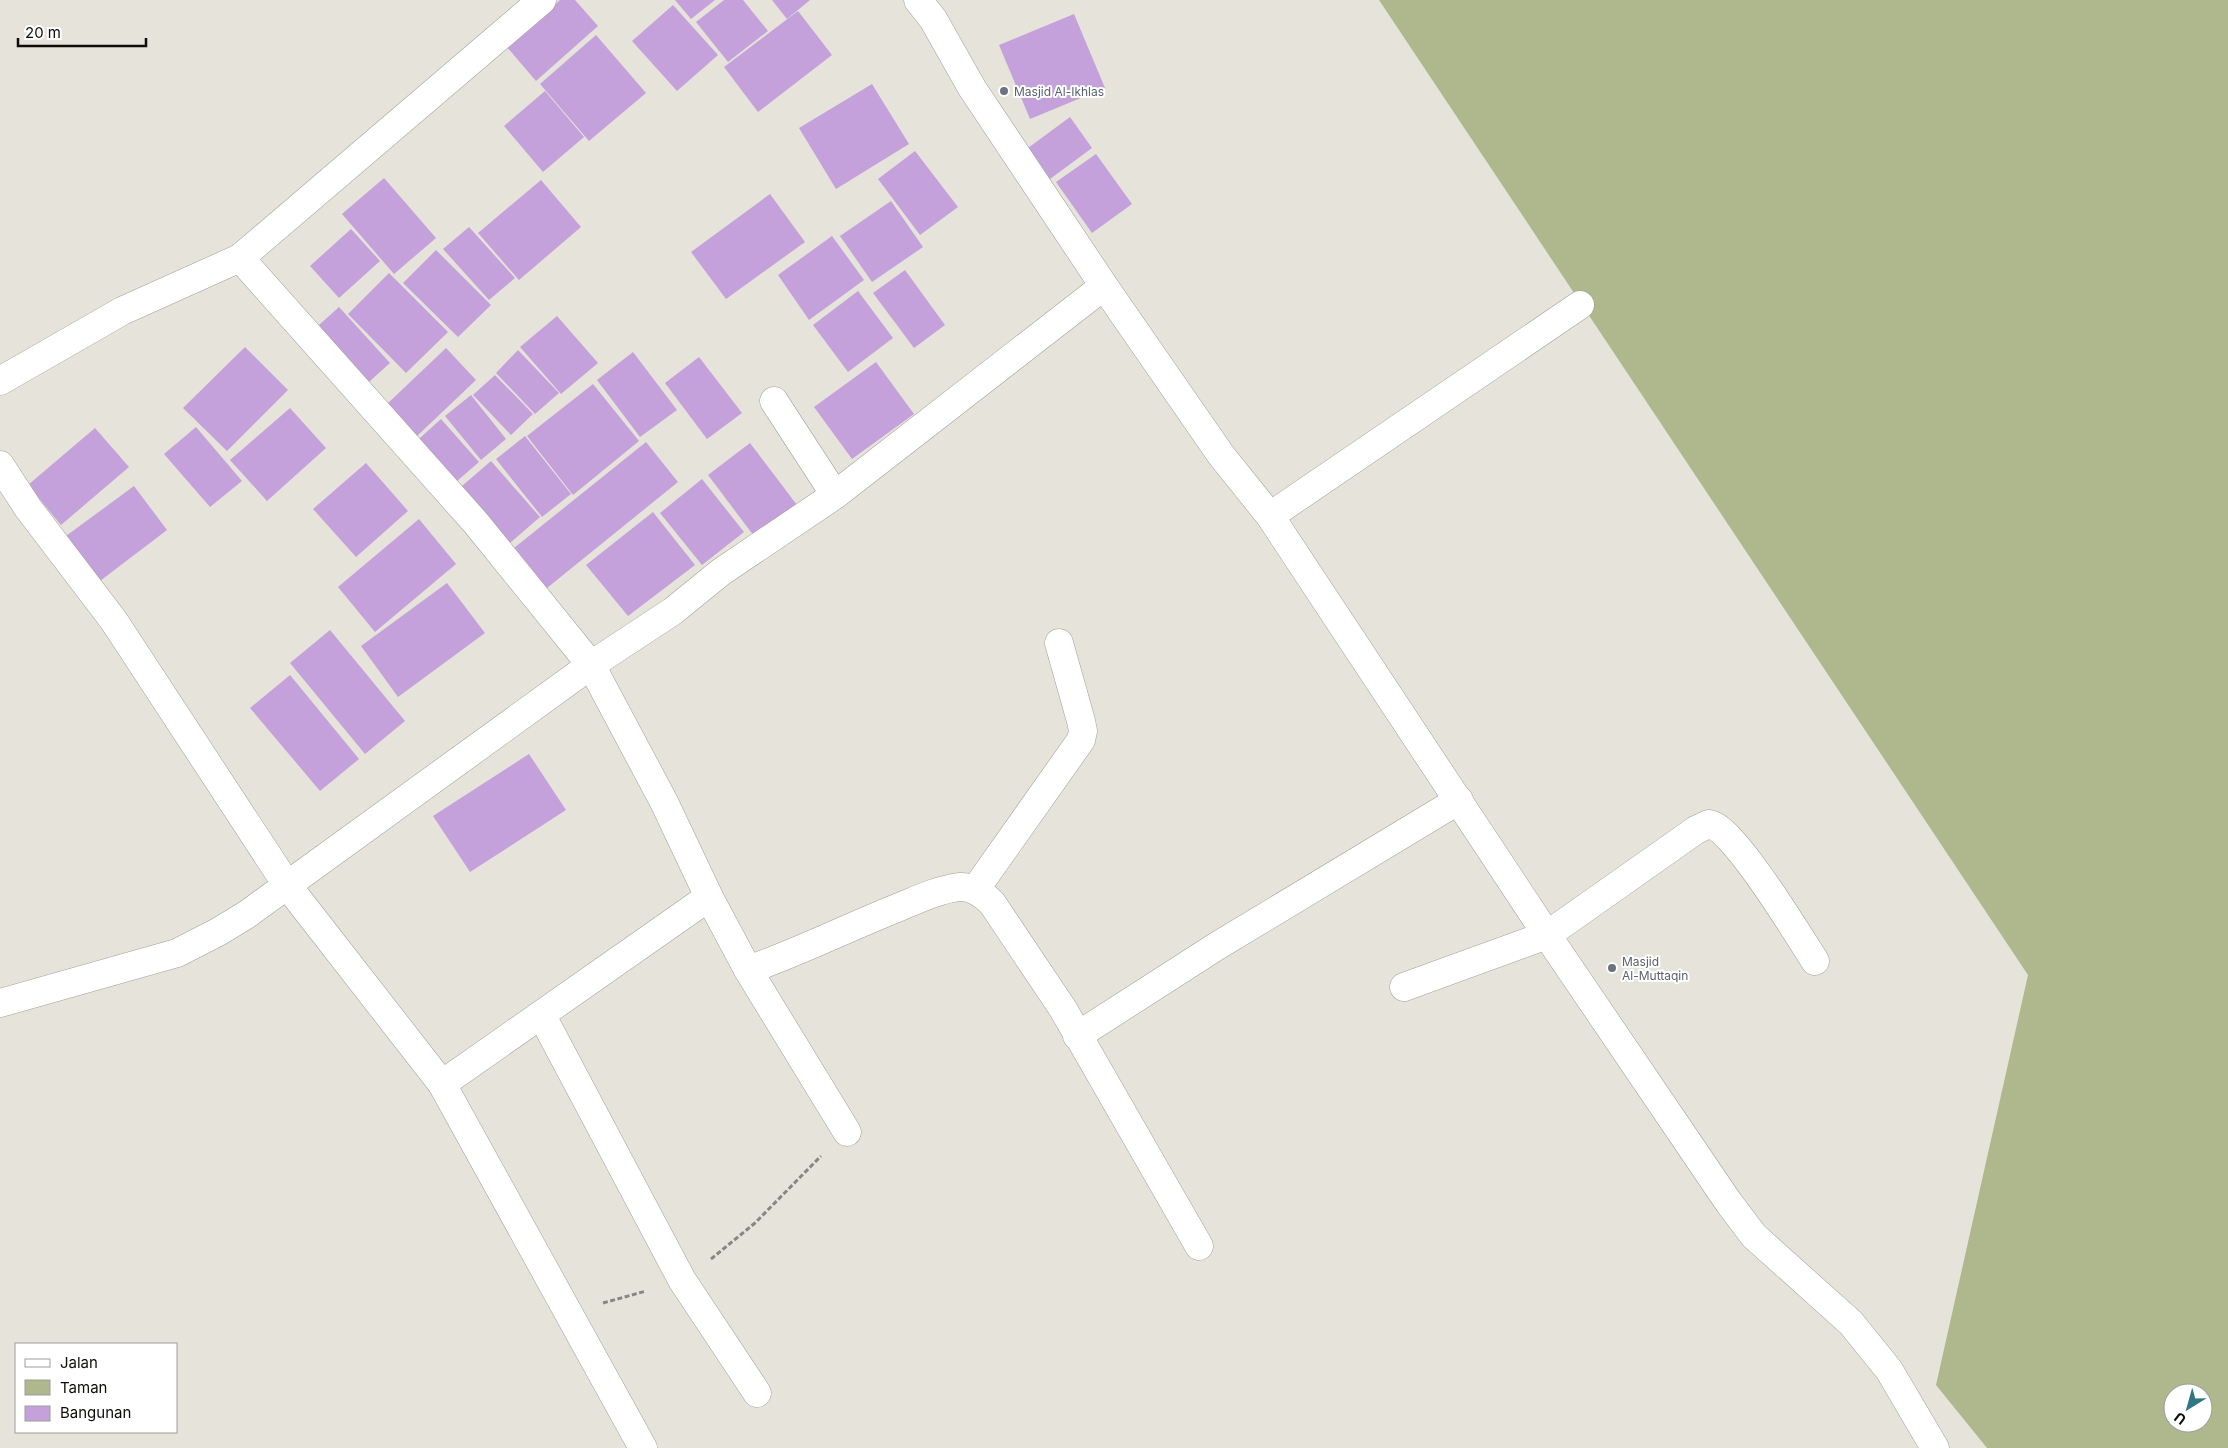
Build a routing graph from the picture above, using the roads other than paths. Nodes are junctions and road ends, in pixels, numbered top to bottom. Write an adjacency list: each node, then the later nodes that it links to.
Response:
1 (542, 0): 3 (street)
2 (918, 0): 4 (street)
3 (240, 258): 6 (street); 12 (street)
4 (1104, 286): 9 (street); 10 (street)
5 (1580, 305): 10 (street)
6 (0, 382)
7 (774, 401): 9 (street)
8 (0, 465): 14 (street)
9 (835, 495): 12 (street)
10 (1270, 516): 13 (street)
11 (1059, 643): 15 (street)
12 (591, 665): 14 (street); 16 (street)
13 (1459, 800): 17 (street); 23 (street)
14 (287, 885): 21 (street); 24 (street)
15 (975, 890): 19 (street); 23 (street)
16 (709, 897): 19 (street); 22 (street)
17 (1547, 936): 18 (street); 20 (street); 29 (street)
18 (1815, 961)
19 (748, 970): 25 (street)
20 (1404, 987)
21 (0, 1003)
22 (542, 1016): 24 (street); 27 (street)
23 (1077, 1036): 26 (street)
24 (442, 1084): 28 (street)
25 (847, 1132)
26 (1199, 1246)
27 (757, 1393)
28 (643, 1448)
29 (1935, 1448)

